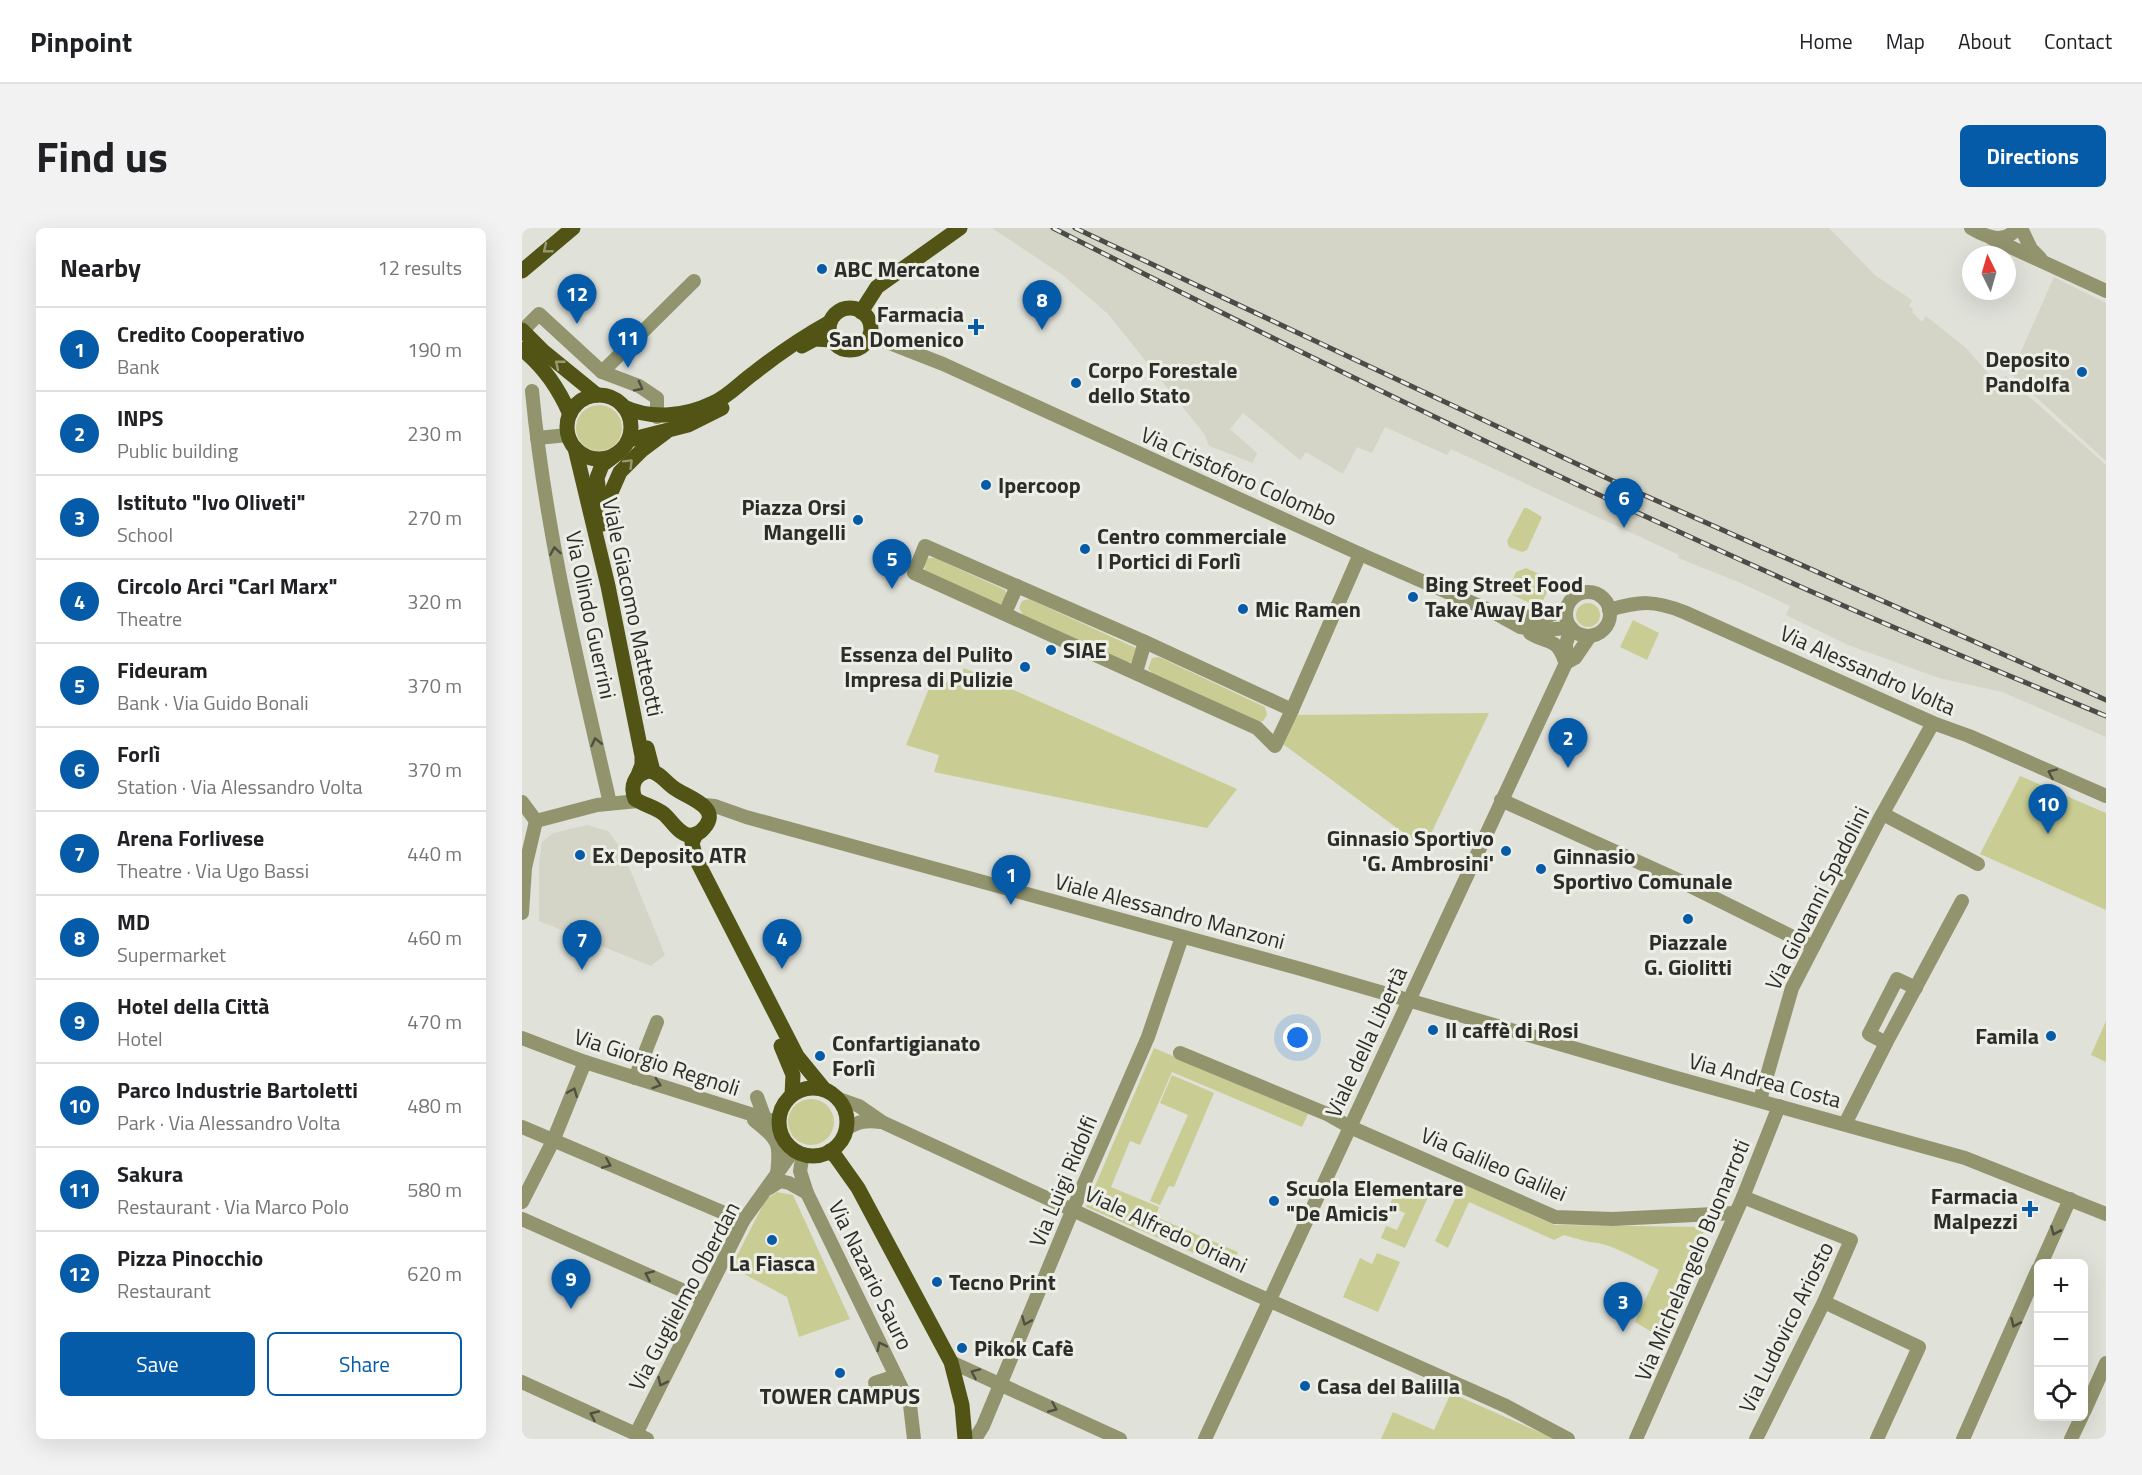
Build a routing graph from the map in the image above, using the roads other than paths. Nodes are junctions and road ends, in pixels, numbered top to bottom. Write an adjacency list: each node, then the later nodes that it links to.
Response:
1 (573, 228): 7 (main road, one-way to 7)
2 (960, 228): 10 (main road)
3 (1972, 228): 5 (street)
4 (2019, 228): 5 (street); 6 (street)
5 (1991, 238): 6 (street)
6 (2046, 264): 9 (street)
7 (522, 271)
8 (694, 281): 16 (street)
9 (2106, 291)
10 (861, 312): 11 (main road); 13 (main road)
11 (830, 322): 14 (main road); 21 (main road)
12 (522, 330): 16 (street); 18 (main road, one-way to 12)
13 (870, 335): 14 (main road); 28 (street, Via Cristoforo Colombo)
14 (832, 340): 22 (main road)
15 (522, 349): 20 (main road)
16 (602, 372): 21 (street, one-way to 21)
17 (532, 391): 23 (street, Via Olindo Guerrini)
18 (597, 395): 19 (main road); 20 (main road)
19 (624, 407): 21 (main road); 24 (main road)
20 (570, 414): 25 (main road)
21 (657, 417)
22 (670, 428): 24 (main road); 27 (main road, one-way to 22)
23 (537, 438): 25 (street); 48 (street, Via Olindo Guerrini, one-way to 23)
24 (629, 440): 26 (main road)
25 (572, 441): 26 (main road); 43 (main road, Viale Giacomo Matteotti)
26 (618, 453): 27 (main road, Viale Giacomo Matteotti)
27 (600, 508): 42 (main road, Viale Giacomo Matteotti)
28 (1360, 554): 32 (street, Via Cristoforo Colombo); 40 (street)
29 (1017, 586): 33 (street); 33 (street); 37 (street)
30 (1566, 609): 31 (street); 32 (street); 35 (street)
31 (1609, 610): 36 (street); 41 (street, Via Alessandro Volta)
32 (1493, 612): 34 (street)
33 (1005, 613): 39 (street)
34 (1520, 627): 35 (street); 38 (street)
35 (1571, 628): 36 (street); 38 (street, Viale della Libertà)
36 (1590, 636): 38 (street, Viale della Libertà)
37 (1145, 642): 39 (street); 40 (street)
38 (1566, 663): 45 (street, Viale della Libertà)
39 (1136, 672): 40 (street)
40 (1292, 710)
41 (1933, 723): 44 (street, Via Alessandro Volta, one-way to 41); 50 (street, Via Giovanni Spadolini)
42 (653, 771): 43 (main road); 49 (main road)
43 (635, 780): 47 (main road); 48 (street)
44 (2106, 796)
45 (1501, 800): 58 (street); 60 (street, Viale della Libertà)
46 (522, 801): 51 (street)
47 (638, 801): 48 (street); 52 (main road)
48 (603, 802): 51 (street)
49 (707, 811): 52 (main road); 57 (street, Viale Alessandro Manzoni)
50 (1883, 814): 53 (street); 58 (street, Via Giovanni Spadolini)
51 (536, 821): 54 (street)
52 (689, 833): 67 (main road); 68 (main road)
53 (1978, 864)
54 (523, 867): 56 (street)
55 (1962, 901): 59 (street)
56 (522, 913)
57 (1182, 937): 60 (street, Viale Alessandro Manzoni); 90 (street, Via Luigi Ridolfi)
58 (1813, 946): 71 (street, Via Giovanni Spadolini)
59 (1916, 988): 63 (street); 63 (street)
60 (1408, 1001): 71 (street, Via Andrea Costa); 78 (street, Viale della Libertà)
61 (657, 1022): 66 (street)
62 (522, 1038): 65 (street, Via Giorgio Regnoli)
63 (1886, 1042): 76 (street)
64 (1180, 1053): 78 (street, Via Galileo Galilei)
65 (585, 1062): 66 (street, Via Giorgio Regnoli); 80 (street, one-way to 65)
66 (635, 1078): 73 (street, Via Giorgio Regnoli, one-way to 73)
67 (824, 1089): 68 (main road); 70 (main road)
68 (792, 1095): 74 (main road)
69 (757, 1097): 74 (street)
70 (839, 1100): 75 (street, Viale Alfredo Oriani); 79 (main road)
71 (1760, 1100): 72 (street, Via Andrea Costa)
72 (1779, 1106): 76 (street, Via Andrea Costa); 87 (street, Via Michelangelo Buonarroti)
73 (745, 1112): 74 (street, Via Giorgio Regnoli); 83 (street)
74 (772, 1121): 82 (main road)
75 (882, 1122): 79 (street, Viale Alfredo Oriani); 90 (street, Viale Alfredo Oriani)
76 (1845, 1124): 88 (street, Via Andrea Costa)
77 (522, 1127): 80 (street)
78 (1350, 1127): 91 (street, Via Galileo Galilei); 98 (street, Viale della Libertà)
79 (845, 1132): 81 (main road); 84 (main road)
80 (554, 1141): 89 (street); 94 (street, one-way to 94)
81 (830, 1151): 82 (main road); 84 (main road)
82 (798, 1152): 83 (street, Via Guglielmo Oberdan); 86 (street, Via Nazario Sauro)
83 (776, 1176): 85 (street, Via Guglielmo Oberdan)
84 (858, 1188): 100 (main road)
85 (765, 1191): 86 (street, Via Nazario Sauro); 94 (street, Via Guglielmo Oberdan)
86 (807, 1193): 102 (street, Via Nazario Sauro, one-way to 86)
87 (1743, 1197): 91 (street, Via Michelangelo Buonarroti); 99 (street, Via Ludovico Ariosto)
88 (2070, 1199): 92 (street, Via Andrea Costa); 95 (street, one-way to 95)
89 (522, 1202)
90 (1073, 1209): 98 (street, Viale Alfredo Oriani); 105 (street, Via Luigi Ridolfi, one-way to 105)
91 (1735, 1212): 108 (street, Via Michelangelo Buonarroti)
92 (2106, 1214)
93 (522, 1219): 97 (street, one-way to 93)
94 (743, 1221): 97 (street, Via Guglielmo Oberdan)
95 (2043, 1259)
96 (2034, 1278): 118 (street, one-way to 118)
97 (702, 1299): 109 (street, Via Guglielmo Oberdan, one-way to 109)
98 (1269, 1300): 114 (street, Viale della Libertà); 115 (street, Viale Alfredo Oriani)
99 (1824, 1302): 116 (street, Via Ludovico Ariosto); 117 (street)
100 (951, 1362): 105 (street, one-way to 100); 111 (main road)
101 (2106, 1364): 106 (street)
102 (896, 1376): 104 (street, Via Nazario Sauro); 110 (street, Via Nazario Sauro)
103 (522, 1382): 109 (street, one-way to 103)
104 (875, 1383)
105 (999, 1384): 112 (street, Via Luigi Ridolfi); 113 (street, one-way to 113)
106 (2088, 1403)
107 (2080, 1421): 119 (street)
108 (1638, 1436)
109 (642, 1437)
110 (914, 1439)
111 (965, 1439)
112 (975, 1439)
113 (1120, 1439)
114 (1205, 1439)
115 (1568, 1439)
116 (1756, 1439)
117 (1877, 1439)
118 (1963, 1439)
119 (2071, 1439)

